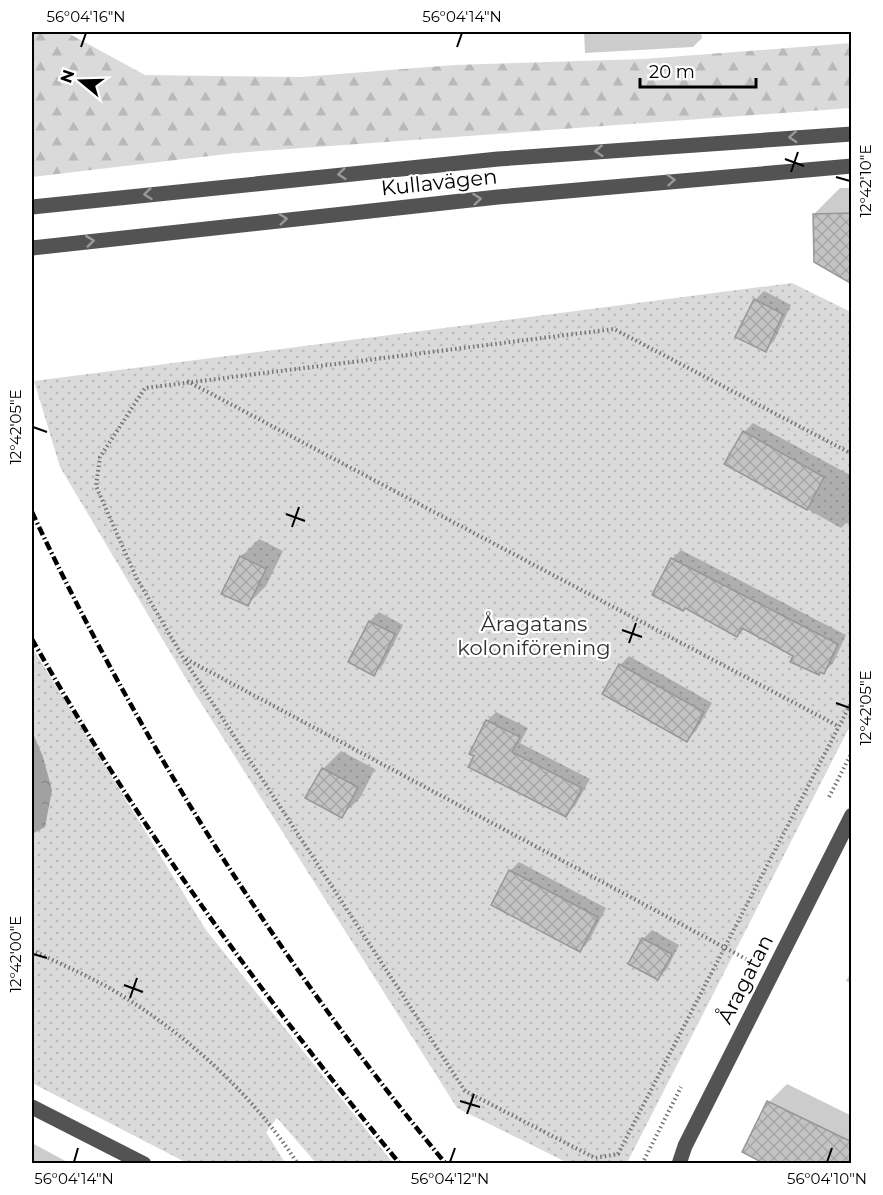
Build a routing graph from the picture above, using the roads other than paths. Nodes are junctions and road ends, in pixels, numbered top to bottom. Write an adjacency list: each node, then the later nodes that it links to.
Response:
1 (852, 134): 3 (street, Kullavägen, one-way to 3)
2 (852, 166): 4 (street, Kullavägen, one-way to 2)
3 (32, 207)
4 (32, 248)
5 (852, 815): 8 (street, Åragatan)
6 (32, 1107): 7 (street)
7 (144, 1164)
8 (679, 1164)

